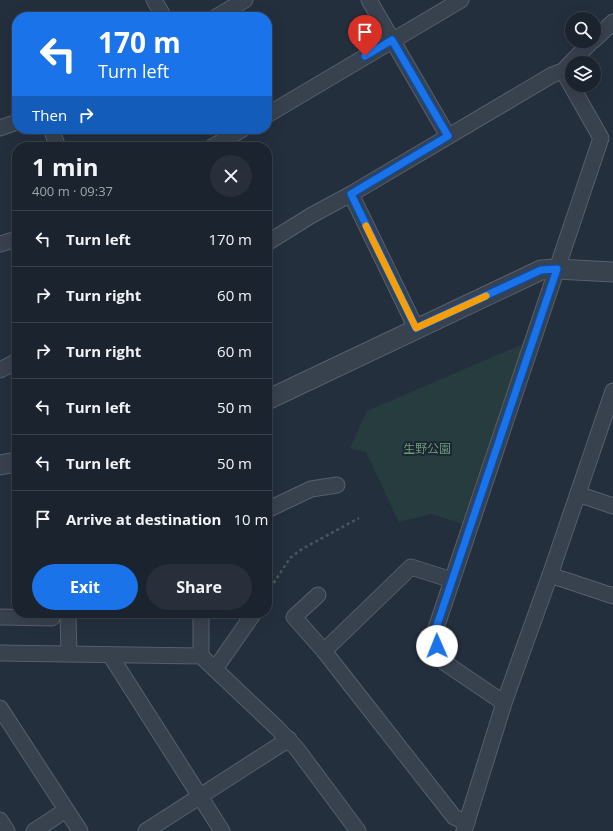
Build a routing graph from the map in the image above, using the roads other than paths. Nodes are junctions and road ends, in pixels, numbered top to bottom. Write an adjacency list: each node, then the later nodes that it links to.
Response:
1 (154, 0): 5 (street)
2 (245, 0): 6 (street)
3 (369, 0): 9 (street)
4 (461, 0): 9 (street)
5 (161, 12)
6 (225, 12)
7 (613, 22): 8 (street)
8 (601, 33)
9 (392, 40): 12 (street); 16 (street)
10 (585, 48): 11 (street)
11 (563, 71): 16 (street); 22 (street)
12 (272, 112)
13 (12, 124): 14 (street)
14 (0, 128)
15 (234, 134): 17 (street)
16 (448, 136): 18 (street)
17 (221, 142)
18 (351, 194): 20 (street); 24 (street)
19 (12, 240): 21 (street)
20 (272, 240)
21 (0, 244)
22 (557, 269): 23 (street); 24 (street); 36 (street)
23 (613, 272)
24 (416, 328): 28 (street)
25 (12, 364): 26 (street)
26 (0, 370)
27 (613, 391): 32 (street)
28 (272, 398)
29 (12, 463): 30 (street)
30 (0, 465)
31 (337, 485): 34 (street)
32 (578, 494): 33 (street); 35 (street)
33 (613, 506)
34 (272, 508)
35 (550, 575): 38 (street); 50 (street)
36 (452, 580): 44 (street); 50 (street)
37 (318, 595): 44 (street)
38 (613, 596)
39 (0, 617): 40 (street)
40 (12, 617)
41 (68, 618): 46 (street)
42 (201, 618): 48 (street)
43 (251, 618): 49 (street)
44 (324, 651): 56 (street)
45 (0, 653): 46 (street)
46 (69, 654): 47 (street)
47 (110, 655): 48 (street); 53 (street)
48 (201, 656): 49 (street)
49 (215, 669): 52 (street)
50 (504, 703): 56 (street)
51 (0, 708): 54 (street)
52 (289, 739): 53 (street); 62 (street)
53 (200, 796): 60 (street); 61 (street)
54 (66, 810): 58 (street); 59 (street)
55 (0, 820): 57 (street)
56 (465, 827)
57 (7, 831)
58 (34, 831)
59 (80, 831)
60 (146, 831)
61 (222, 831)
62 (358, 831)

